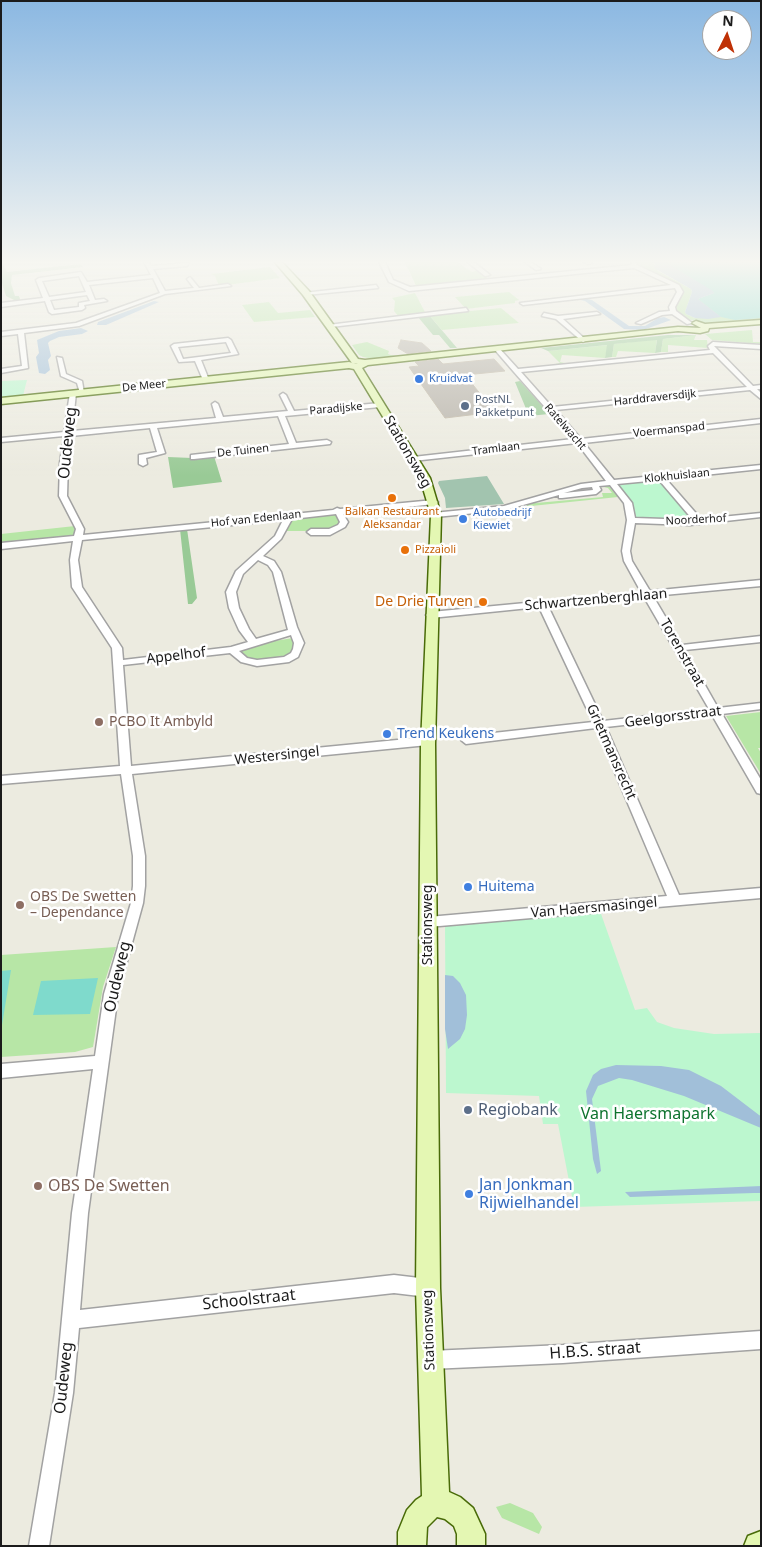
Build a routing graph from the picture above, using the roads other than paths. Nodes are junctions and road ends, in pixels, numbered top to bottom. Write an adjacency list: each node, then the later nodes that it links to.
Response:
1 (19, 332): 6 (street)
2 (21, 332): 14 (street)
3 (336, 332): 13 (street, Stationsweg)
4 (574, 332): 7 (street)
5 (640, 332): 7 (street, De Meer)
6 (1, 334)
7 (583, 340): 9 (street, De Meer)
8 (761, 346): 10 (street)
9 (497, 349): 13 (street, De Meer); 15 (street, Ratelwacht)
10 (714, 352): 15 (street); 18 (street)
11 (59, 358): 19 (street)
12 (197, 359): 12 (street); 16 (street)
13 (356, 364): 16 (street, De Meer); 24 (street, Stationsweg)
14 (1, 371)
15 (516, 371): 25 (street, Ratelwacht)
16 (206, 380): 19 (street, De Meer)
17 (761, 387): 18 (street, Harddraversdijk)
18 (752, 388): 21 (street); 25 (street, Harddraversdijk)
19 (78, 393): 22 (street, De Meer); 31 (street, Oudeweg)
20 (283, 395): 26 (street, Paradijske)
21 (761, 397)
22 (1, 401)
23 (215, 404): 28 (street)
24 (380, 405): 26 (street, Paradijske); 37 (street, Stationsweg)
25 (550, 409): 33 (street, Ratelwacht)
26 (292, 413): 27 (street, Paradijske)
27 (281, 414): 28 (street, Paradijske); 35 (street)
28 (220, 420): 30 (street, Paradijske)
29 (761, 421): 33 (street, Voermanspad)
30 (153, 427): 31 (street, Paradijske); 38 (street)
31 (68, 434): 32 (street, Paradijske); 49 (street, Oudeweg)
32 (1, 440)
33 (578, 440): 37 (street, Tramlaan); 41 (street, Ratelwacht)
34 (327, 442): 35 (street, De Tuinen)
35 (293, 446): 36 (street, De Tuinen)
36 (194, 456)
37 (413, 459): 42 (street, Stationsweg)
38 (143, 464)
39 (761, 468): 40 (street, Klokhuislaan)
40 (661, 478): 41 (street, Klokhuislaan); 47 (street)
41 (612, 483): 42 (street, Klokhuislaan); 46 (street, Ratelwacht)
42 (435, 508): 43 (street, Hof van Edenlaan); 55 (street, Stationsweg)
43 (337, 510): 44 (street, Hof van Edenlaan); 48 (street)
44 (290, 515): 49 (street, Hof van Edenlaan); 51 (street)
45 (761, 515): 47 (street, Noorderhof)
46 (631, 520): 47 (street, Noorderhof); 53 (street, Torenstraat)
47 (699, 522)
48 (311, 532)
49 (79, 538): 50 (street, Hof van Edenlaan); 61 (street, Oudeweg)
50 (1, 546)
51 (257, 556): 56 (street); 58 (street)
52 (761, 583): 53 (street, Schwartzenberghlaan)
53 (647, 595): 54 (street, Schwartzenberghlaan); 59 (street, Torenstraat)
54 (543, 604): 55 (street, Schwartzenberghlaan); 64 (street, Grietmansrecht)
55 (431, 615): 66 (street, Stationsweg)
56 (294, 631): 58 (street, Appelhof); 60 (street)
57 (761, 640): 59 (street)
58 (254, 643): 60 (street, Appelhof)
59 (679, 648): 63 (street, Torenstraat)
60 (232, 650): 61 (street, Appelhof)
61 (119, 663): 67 (street, Oudeweg)
62 (761, 706): 63 (street, Geelgorsstraat)
63 (715, 712): 64 (street, Geelgorsstraat); 69 (street, Torenstraat)
64 (600, 725): 65 (street, Geelgorsstraat); 71 (street, Grietmansrecht)
65 (466, 740)
66 (428, 741): 67 (street, Westersingel); 72 (street, Stationsweg)
67 (126, 770): 68 (street, Westersingel); 73 (street, Oudeweg)
68 (1, 780)
69 (761, 790)
70 (761, 893): 71 (street, Van Haersmasingel)
71 (675, 901): 72 (street, Van Haersmasingel)
72 (428, 922): 75 (street, Stationsweg)
73 (102, 1062): 74 (street); 76 (street, Oudeweg)
74 (1, 1071)
75 (428, 1288): 76 (street, Schoolstraat); 78 (street, Stationsweg)
76 (71, 1320): 80 (street, Oudeweg)
77 (761, 1340): 78 (street, H.B.S. straat)
78 (430, 1360): 79 (street, Stationsweg)
79 (436, 1504): 81 (street); 82 (street)
80 (39, 1546)
81 (412, 1546)
82 (471, 1546)

